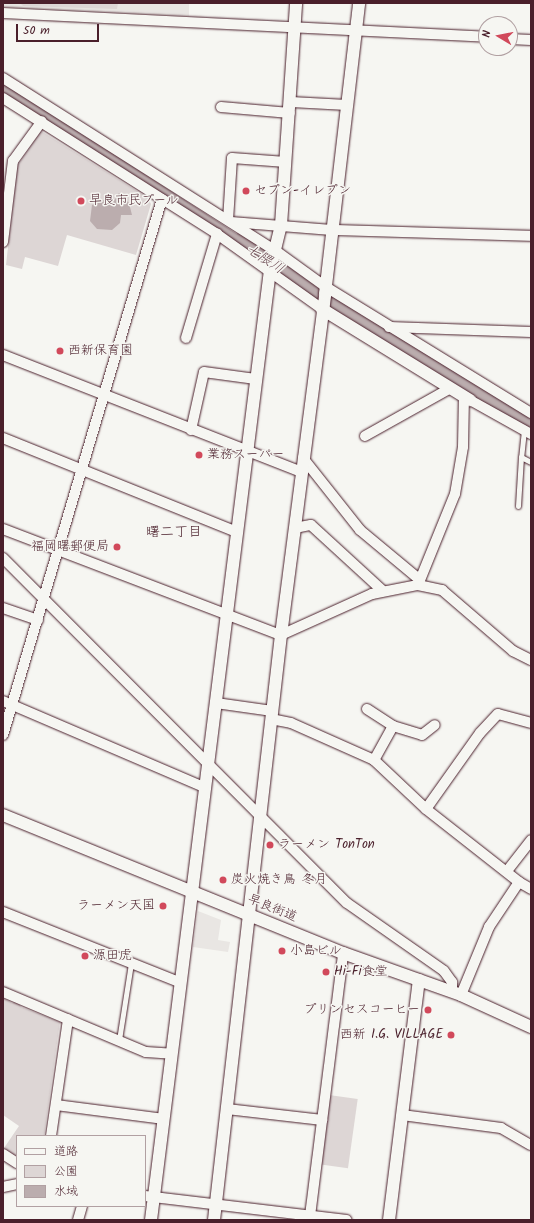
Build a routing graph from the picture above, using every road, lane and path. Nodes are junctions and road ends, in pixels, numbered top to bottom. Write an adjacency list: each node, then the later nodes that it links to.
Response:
1 (296, 3): 4 (street)
2 (359, 3): 5 (street)
3 (3, 13): 4 (street)
4 (295, 28): 5 (street); 13 (street)
5 (356, 30): 6 (street); 11 (street)
6 (478, 37)
7 (518, 39): 8 (street)
8 (531, 40)
9 (3, 78): 17 (street)
10 (3, 98): 14 (street)
11 (347, 105): 13 (street); 19 (street)
12 (221, 107): 13 (street)
13 (291, 108): 15 (street)
14 (42, 121): 16 (street); 22 (street)
15 (286, 162): 17 (street); 18 (street)
16 (162, 199): 20 (street); 31 (street)
17 (229, 221): 18 (street); 23 (street)
18 (281, 225): 19 (street); 23 (street)
19 (332, 230): 21 (street); 24 (street)
20 (218, 234): 23 (street); 27 (street)
21 (531, 236)
22 (3, 242)
23 (274, 260): 24 (street); 24 (street); 29 (street)
24 (324, 298): 25 (street); 30 (street); 40 (street)
25 (389, 327): 26 (street); 33 (street)
26 (531, 332)
27 (186, 338)
28 (3, 355): 31 (street)
29 (256, 379): 34 (street); 38 (street)
30 (451, 388): 32 (street); 36 (street)
31 (104, 395): 34 (street); 42 (street)
32 (467, 398): 35 (street); 50 (street)
33 (531, 413)
34 (191, 430): 38 (street)
35 (528, 432): 39 (lane)
36 (365, 436)
37 (3, 438): 42 (street)
38 (247, 452): 43 (street); 47 (street)
39 (521, 457): 41 (lane); 44 (lane)
40 (303, 458): 43 (street); 50 (street)
41 (531, 462)
42 (83, 468): 47 (street); 48 (street)
43 (301, 472): 46 (street)
44 (518, 506)
45 (3, 528): 48 (street)
46 (295, 528): 51 (street); 56 (street)
47 (237, 532): 54 (street)
48 (58, 550): 52 (street); 54 (street)
49 (3, 558): 52 (street)
50 (419, 582): 51 (street); 57 (street)
51 (383, 591): 56 (street)
52 (44, 600): 55 (street); 68 (street)
53 (3, 608): 55 (street)
54 (227, 616): 56 (street); 59 (street)
55 (38, 620): 60 (street)
56 (281, 635): 62 (street)
57 (531, 660)
58 (3, 701): 60 (street)
59 (216, 703): 62 (street); 68 (street)
60 (13, 705): 66 (street); 69 (street)
61 (367, 709): 65 (street)
62 (272, 715): 67 (street); 72 (street)
63 (531, 723): 70 (street)
64 (435, 725): 65 (street)
65 (393, 726): 67 (street)
66 (3, 735)
67 (374, 760): 70 (street)
68 (208, 764): 69 (street); 72 (street)
69 (204, 787): 77 (street)
70 (426, 809): 74 (street)
71 (3, 815): 77 (street, 早良街道)
72 (260, 816): 79 (street); 85 (street)
73 (531, 840): 74 (street)
74 (507, 871): 75 (street)
75 (519, 882): 76 (street); 85 (street)
76 (531, 889)
77 (191, 892): 79 (street, 早良街道); 83 (street)
78 (3, 912): 81 (street)
79 (248, 914): 80 (street, 早良街道); 91 (street)
80 (343, 953): 82 (street, 早良街道); 94 (street)
81 (131, 963): 83 (street); 88 (lane)
82 (419, 980): 85 (street, 早良街道); 92 (street)
83 (179, 982): 89 (street)
84 (3, 992): 86 (street)
85 (456, 994): 87 (street, 早良街道)
86 (68, 1019): 88 (street); 90 (street)
87 (531, 1027)
88 (119, 1040): 89 (street)
89 (172, 1054): 93 (street)
90 (56, 1105): 93 (street); 95 (street)
91 (227, 1109): 94 (street); 102 (street)
92 (402, 1116): 96 (street); 109 (street)
93 (164, 1119): 101 (street)
94 (322, 1120): 104 (street)
95 (51, 1135)
96 (531, 1144)
97 (3, 1154): 98 (street)
98 (16, 1162)
99 (16, 1184): 100 (street)
100 (3, 1187)
101 (149, 1197): 102 (street); 106 (street)
102 (216, 1204): 104 (street); 107 (street)
103 (82, 1207): 105 (street)
104 (310, 1216): 108 (street)
105 (78, 1220)
106 (151, 1220)
107 (214, 1220)
108 (347, 1220)
109 (389, 1220)

